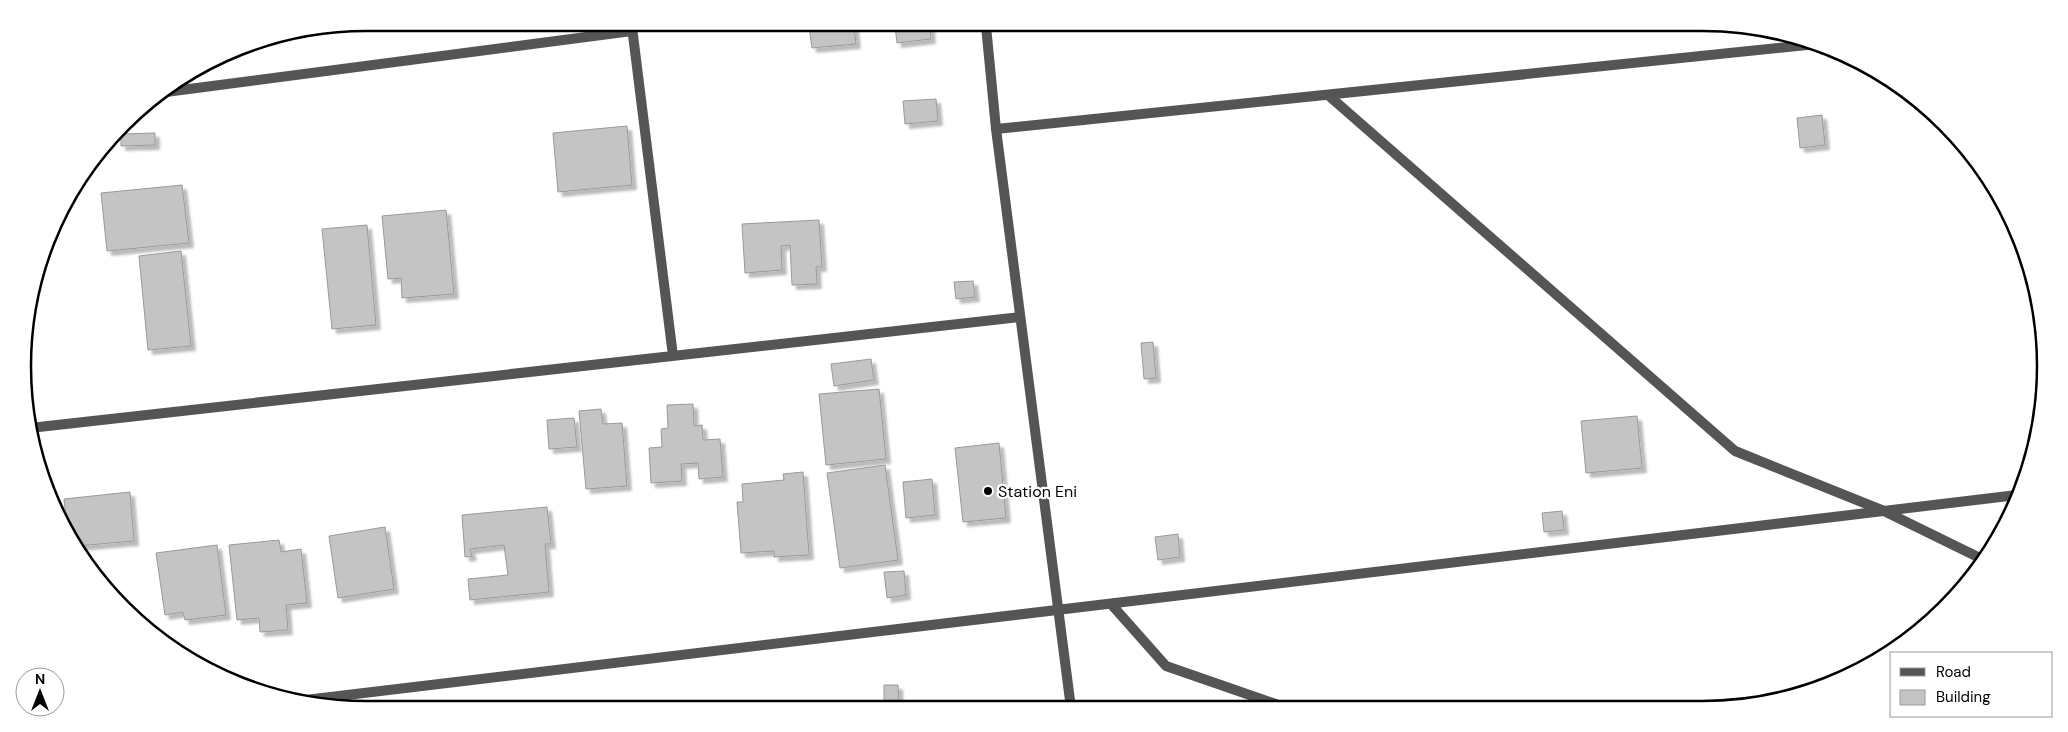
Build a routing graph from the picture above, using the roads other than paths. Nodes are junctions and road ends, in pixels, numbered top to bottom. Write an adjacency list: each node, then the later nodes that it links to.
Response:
1 (617, 31): 5 (street)
2 (632, 31): 9 (street)
3 (986, 31): 7 (street)
4 (1799, 46): 6 (street)
5 (176, 91)
6 (1328, 94): 7 (street); 12 (street)
7 (996, 129): 8 (street)
8 (1020, 317): 9 (street); 15 (street)
9 (674, 356): 10 (street)
10 (37, 427)
11 (2010, 497): 12 (street)
12 (1884, 511): 13 (street); 14 (street)
13 (1977, 557)
14 (1111, 604): 15 (street); 18 (street)
15 (1058, 610): 16 (street); 17 (street)
16 (319, 697)
17 (1070, 701)
18 (1267, 701)

